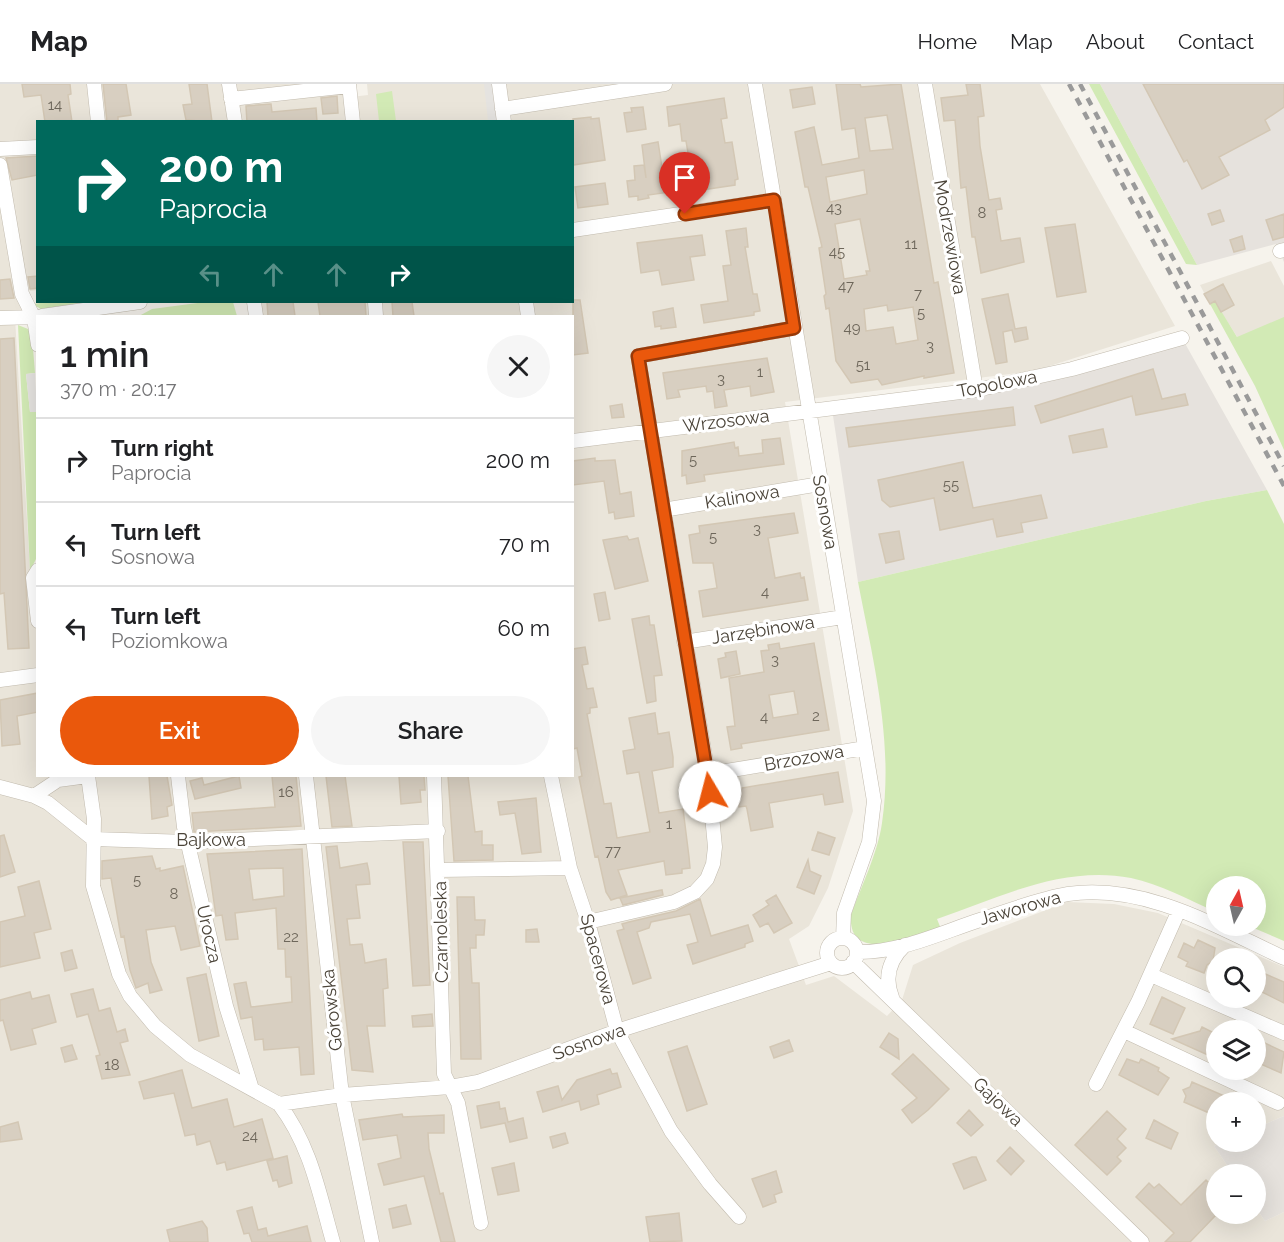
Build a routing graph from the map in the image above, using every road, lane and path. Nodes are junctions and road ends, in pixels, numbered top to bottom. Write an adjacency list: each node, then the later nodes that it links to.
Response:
1 (94, 84): 10 (street)
2 (229, 84): 8 (street)
3 (499, 84): 9 (street)
4 (665, 84): 9 (street)
5 (755, 84): 16 (street, Sosnowa)
6 (925, 84): 25 (street, Modrzewiowa)
7 (349, 85): 8 (street); 12 (street)
8 (231, 99): 11 (street)
9 (503, 115)
10 (98, 120)
11 (235, 120)
12 (353, 120)
13 (36, 147): 14 (street)
14 (0, 149)
15 (0, 165): 19 (street)
16 (774, 200): 17 (street); 23 (street, Sosnowa)
17 (574, 231)
18 (133, 303): 20 (street)
19 (37, 315)
20 (52, 315)
21 (36, 317): 22 (street)
22 (0, 318)
23 (794, 328): 26 (street, Sosnowa); 27 (street)
24 (1182, 338): 25 (street, Topolowa)
25 (976, 390): 26 (street, Topolowa)
26 (808, 411): 27 (street, Wrzosowa); 29 (street, Sosnowa)
27 (649, 430): 28 (street, Wrzosowa); 30 (street)
28 (574, 441)
29 (820, 484): 30 (street, Kalinowa); 33 (street, Sosnowa)
30 (663, 510): 34 (street)
31 (36, 573): 32 (street)
32 (36, 604)
33 (843, 617): 34 (street, Jarzębinowa); 37 (street, Sosnowa)
34 (684, 642): 38 (street)
35 (36, 675): 36 (street)
36 (0, 680)
37 (865, 747): 38 (street, Brzozowa); 55 (street, Sosnowa)
38 (708, 774): 54 (street)
39 (80, 777): 46 (street)
40 (88, 777): 49 (street)
41 (178, 777): 50 (street, Urocza)
42 (306, 777): 48 (street, Górowska)
43 (434, 777): 47 (street, Czarnoleska)
44 (551, 777): 51 (street, Spacerowa)
45 (0, 787): 46 (street)
46 (34, 796): 49 (street)
47 (438, 831): 48 (street, Bajkowa); 52 (street, Czarnoleska)
48 (313, 837): 50 (street, Bajkowa); 68 (street, Górowska)
49 (93, 839): 50 (street, Bajkowa); 67 (street)
50 (188, 843): 67 (street, Urocza)
51 (570, 868): 52 (street); 54 (street, Spacerowa)
52 (439, 870): 66 (street, Czarnoleska)
53 (1179, 910): 56 (street, Jaworowa); 58 (street, Jaworowa); 60 (street)
54 (588, 922): 62 (street, Spacerowa)
55 (843, 938): 57 (street); 59 (street)
56 (906, 945): 57 (street, Jaworowa); 61 (street)
57 (855, 957): 59 (street); 61 (street, Gajowa)
58 (1284, 958)
59 (831, 963): 62 (street, Sosnowa)
60 (1150, 975): 63 (street); 64 (street)
61 (899, 1006): 75 (street, Gajowa)
62 (617, 1031): 66 (street, Sosnowa); 71 (street, Spacerowa)
63 (1124, 1032): 65 (street); 69 (street)
64 (1284, 1034)
65 (1096, 1084)
66 (450, 1087): 68 (street, Sosnowa); 72 (street, Czarnoleska)
67 (252, 1089): 70 (street)
68 (342, 1095): 70 (street, Sosnowa); 74 (street, Górowska)
69 (1278, 1103)
70 (279, 1104): 73 (street)
71 (739, 1217)
72 (481, 1223)
73 (333, 1242)
74 (372, 1242)
75 (1142, 1242)

